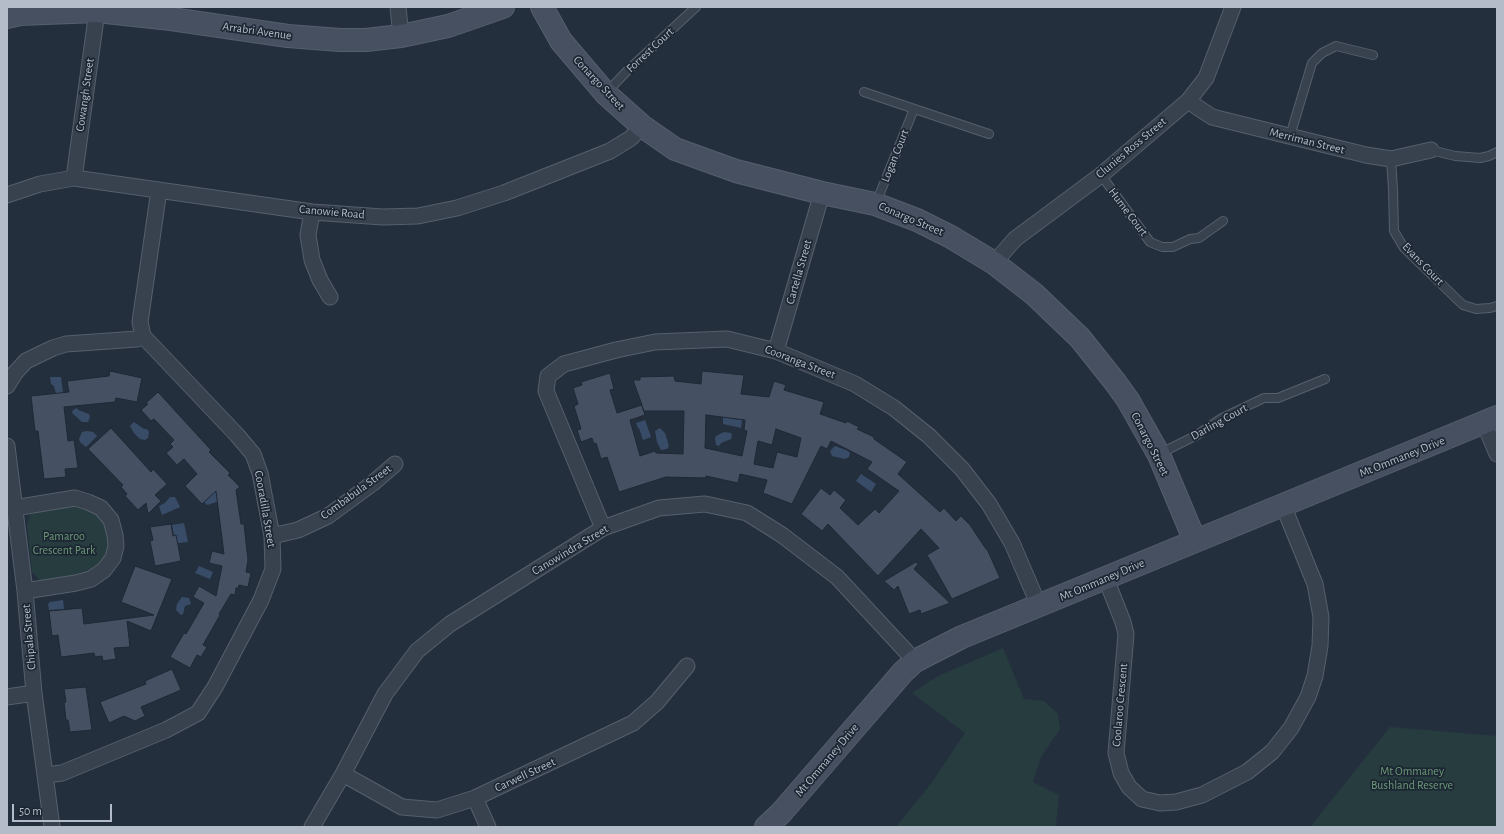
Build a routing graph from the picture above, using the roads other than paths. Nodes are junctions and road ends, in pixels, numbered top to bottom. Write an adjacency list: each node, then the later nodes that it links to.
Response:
1 (398, 7): 8 (street)
2 (503, 7): 8 (street, Arrabri Avenue)
3 (542, 7): 11 (street, Conargo Street)
4 (696, 7): 11 (lane, Forrest Court)
5 (1231, 8): 12 (street, Clunies Ross Street)
6 (97, 11): 7 (street, Arrabri Avenue); 8 (street, Arrabri Avenue); 21 (street, Cowangh Street)
7 (7, 17)
8 (401, 36)
9 (1373, 56): 16 (lane)
10 (864, 92): 13 (lane)
11 (606, 94): 14 (street, Conargo Street)
12 (1188, 101): 16 (street, Merriman Street); 20 (street, Clunies Ross Street)
13 (914, 109): 15 (lane); 25 (lane, Logan Court)
14 (642, 126): 23 (street, Conargo Street); 26 (street, Canowie Road)
15 (989, 134)
16 (1290, 136): 19 (street, Merriman Street)
17 (1431, 150): 18 (lane); 19 (street, Merriman Street)
18 (1497, 152)
19 (1391, 159): 30 (lane, Evans Court)
20 (1101, 175): 27 (lane, Hume Court); 28 (street, Clunies Ross Street)
21 (74, 178): 22 (street, Canowie Road); 24 (street, Canowie Road)
22 (159, 190): 26 (street, Canowie Road); 31 (street)
23 (822, 193): 25 (street, Conargo Street); 32 (street, Cartella Street)
24 (7, 195)
25 (875, 204): 28 (street, Conargo Street)
26 (312, 212): 29 (street)
27 (1223, 221)
28 (994, 263): 38 (street, Conargo Street)
29 (330, 297)
30 (1497, 306)
31 (143, 336): 34 (street); 43 (street, Cooradilla Street)
32 (776, 351): 42 (street, Cooranga Street); 47 (street, Cooranga Street)
33 (1326, 379): 38 (lane, Darling Court)
34 (7, 386)
35 (1491, 420): 37 (street); 40 (street, Mt Ommaney Drive)
36 (7, 446): 41 (street, Chipala Street)
37 (1497, 454)
38 (1159, 455): 44 (street, Conargo Street)
39 (395, 464): 43 (street, Combabula Street)
40 (1283, 505): 44 (street, Mt Ommaney Drive); 45 (street, Coolaroo Crescent)
41 (14, 508): 46 (street, Chipala Street); 46 (street)
42 (603, 528): 48 (street, Canowindra Street); 52 (street, Canowindra Street)
43 (272, 536): 53 (street, Cooradilla Street)
44 (1195, 541): 45 (street, Mt Ommaney Drive)
45 (1106, 579): 47 (street, Mt Ommaney Drive)
46 (25, 591): 50 (street, Chipala Street)
47 (1039, 606): 48 (street, Mt Ommaney Drive)
48 (915, 661): 58 (street, Mt Ommaney Drive)
49 (687, 666): 54 (street, Carwell Street)
50 (34, 693): 51 (street); 53 (street, Chipala Street)
51 (7, 697)
52 (343, 774): 54 (street, Carwell Street); 56 (street, Canowindra Street)
53 (45, 775): 55 (street, Chipala Street)
54 (475, 798): 57 (street)
55 (52, 827)
56 (312, 827)
57 (488, 827)
58 (766, 827)

